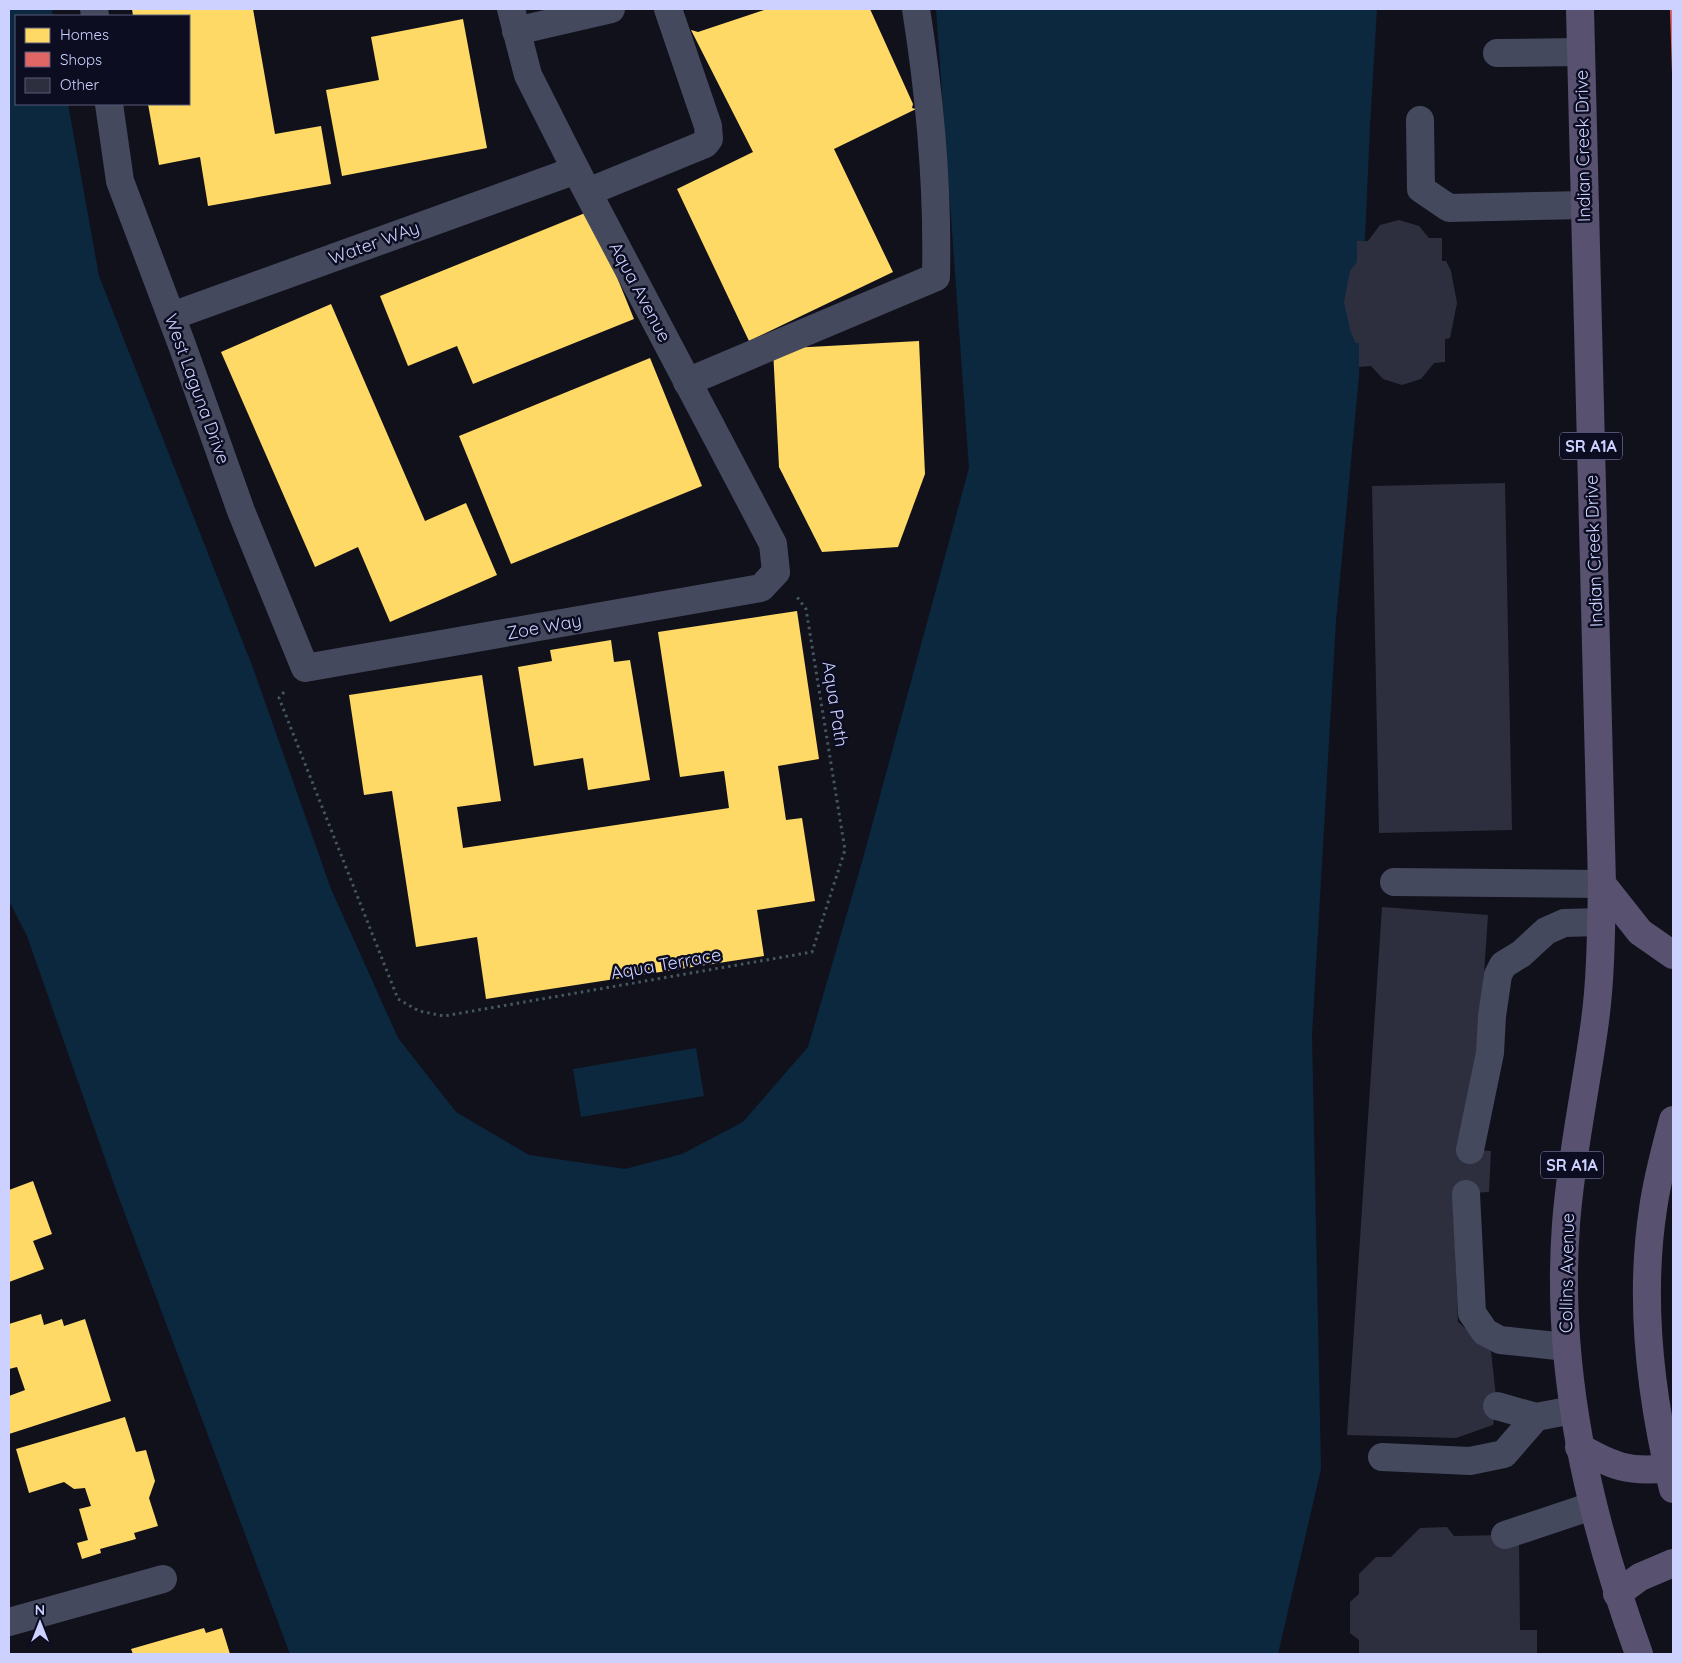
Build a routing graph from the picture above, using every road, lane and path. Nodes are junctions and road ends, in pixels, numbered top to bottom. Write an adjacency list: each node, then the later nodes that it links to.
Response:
1 (611, 9): 5 (street)
2 (668, 9): 10 (street, Water WAy)
3 (916, 9): 13 (street)
4 (1580, 9): 6 (main road, Indian Creek Drive / SR A1A)
5 (514, 20): 10 (street, Aqua Avenue)
6 (1581, 52): 7 (street); 11 (main road, Indian Creek Drive / SR A1A)
7 (1497, 53)
8 (108, 105): 12 (street, West Laguna Drive)
9 (1420, 120): 11 (street)
10 (582, 181): 12 (street, Water WAy); 13 (street, Aqua Avenue)
11 (1585, 205): 18 (main road, Indian Creek Drive / SR A1A)
12 (172, 316): 15 (street, West Laguna Drive)
13 (688, 382): 14 (street, Aqua Avenue)
14 (776, 572): 15 (street, Zoe Way); 16 (path, Aqua Path)
15 (305, 668): 16 (path, Aqua Terrace)
16 (845, 850)
17 (1394, 882): 18 (street)
18 (1602, 884): 19 (main road, Collins Avenue / SR A1A); 20 (main road)
19 (1601, 922): 22 (street); 24 (main road, Collins Avenue / SR A1A)
20 (1673, 955)
21 (1673, 1120): 25 (main road)
22 (1470, 1150)
23 (1466, 1194): 24 (street)
24 (1566, 1347): 27 (main road, Collins Avenue / SR A1A)
25 (1654, 1382): 28 (main road); 32 (main road)
26 (1497, 1406): 29 (street)
27 (1573, 1410): 29 (street); 30 (main road, Collins Avenue / SR A1A)
28 (1673, 1413)
29 (1536, 1417): 31 (street)
30 (1579, 1447): 32 (main road); 33 (main road, Collins Avenue / SR A1A)
31 (1382, 1457)
32 (1671, 1478)
33 (1592, 1506): 34 (street); 37 (main road, Collins Avenue / SR A1A)
34 (1506, 1535)
35 (1673, 1563): 37 (main road)
36 (163, 1579): 38 (street)
37 (1617, 1594): 39 (main road, Collins Avenue / SR A1A)
38 (9, 1622)
39 (1639, 1654)

